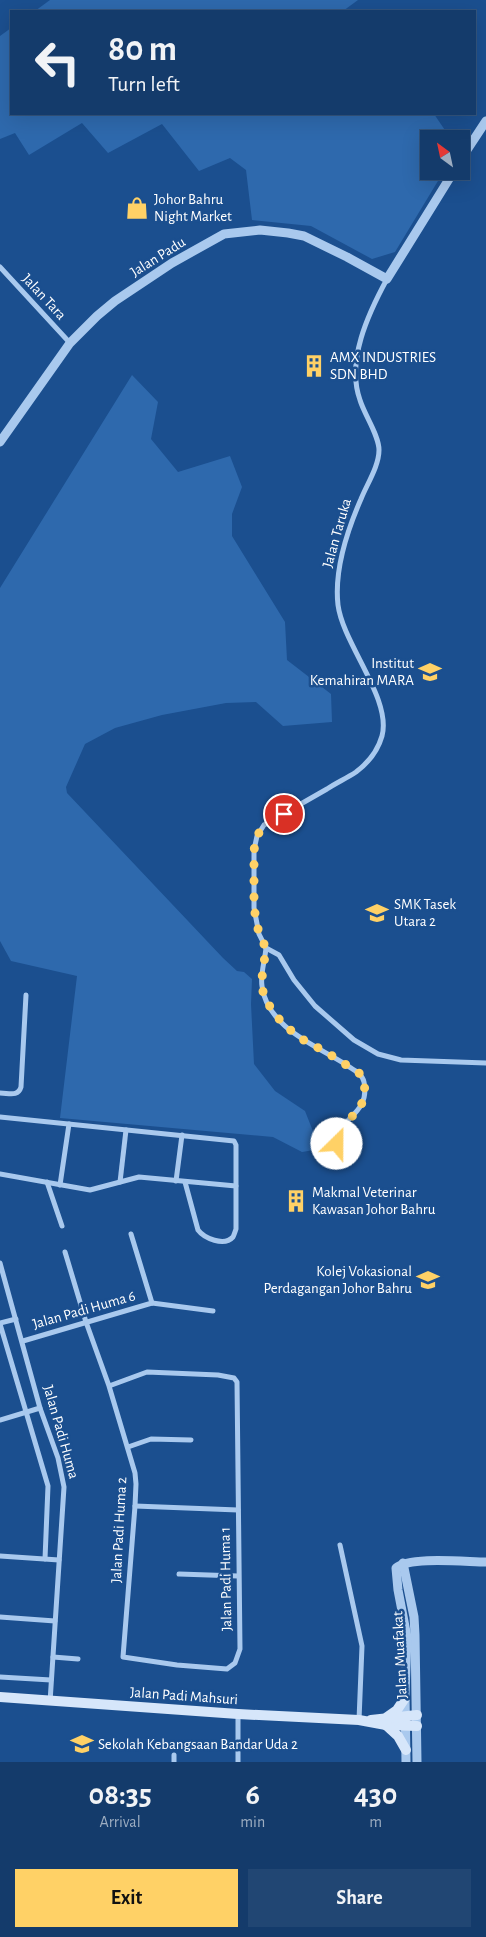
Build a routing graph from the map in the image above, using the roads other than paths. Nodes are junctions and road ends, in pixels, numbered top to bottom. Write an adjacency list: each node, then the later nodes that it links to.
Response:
1 (486, 121): 2 (street)
2 (470, 145)
3 (448, 180): 5 (street, Jalan Taruka)
4 (0, 267): 6 (street, Jalan Tara)
5 (387, 279): 6 (street, Jalan Padu); 8 (street, Jalan Taruka)
6 (70, 343): 7 (street, Jalan Padu)
7 (0, 442)
8 (266, 948): 10 (street); 16 (street)
9 (26, 995): 11 (street)
10 (486, 1063)
11 (0, 1093)
12 (0, 1117): 13 (street)
13 (69, 1124): 14 (street); 22 (street)
14 (126, 1130): 15 (street); 20 (street)
15 (182, 1135): 18 (street); 23 (street)
16 (337, 1144)
17 (0, 1174): 19 (street)
18 (176, 1181): 20 (street); 21 (street)
19 (47, 1182): 22 (street); 24 (street)
20 (120, 1182): 22 (street)
21 (185, 1182): 23 (street); 23 (street)
22 (60, 1185)
23 (236, 1186)
24 (62, 1226)
25 (131, 1234): 28 (street)
26 (65, 1252): 31 (street, Jalan Padi Huma 2)
27 (0, 1263): 30 (street, Jalan Padi Huma)
28 (152, 1303): 29 (street, Jalan Padi Huma 6); 31 (street, Jalan Padi Huma 6)
29 (213, 1311)
30 (16, 1319): 32 (street); 33 (street, Jalan Padi Huma)
31 (86, 1322): 33 (street, Jalan Padi Huma 6); 34 (street, Jalan Padi Huma 2)
32 (0, 1324): 36 (street, Jalan Padi Huma)
33 (23, 1341): 35 (street, Jalan Padi Huma)
34 (109, 1386): 39 (street, Jalan Padi Huma 2); 41 (street, Jalan Padi Huma 1)
35 (40, 1408): 36 (street); 45 (street, Jalan Padi Huma)
36 (26, 1412): 37 (street); 44 (street, Jalan Padi Huma)
37 (0, 1420)
38 (191, 1440): 39 (street)
39 (128, 1446): 40 (street, Jalan Padi Huma 2)
40 (135, 1506): 41 (street); 53 (street, Jalan Padi Huma 2)
41 (238, 1510): 49 (street, Jalan Padi Huma 1)
42 (340, 1545): 63 (street)
43 (0, 1556): 44 (street)
44 (45, 1559): 45 (street)
45 (59, 1560): 51 (street, Jalan Padi Huma)
46 (486, 1562): 47 (street)
47 (403, 1563): 58 (street, Jalan Muafakat); 62 (street, Jalan Muafakat)
48 (179, 1574): 49 (street)
49 (238, 1576): 53 (street, Jalan Padi Huma 1)
50 (0, 1617): 51 (street)
51 (55, 1621): 52 (street, Jalan Padi Huma)
52 (53, 1657): 54 (street); 56 (street, Jalan Padi Huma)
53 (123, 1657)
54 (78, 1658)
55 (0, 1676): 56 (street)
56 (51, 1680): 59 (street, Jalan Padi Huma)
57 (0, 1697): 59 (main road, Jalan Padi Mahsuri)
58 (405, 1698): 61 (street, Jalan Muafakat); 64 (main road)
59 (50, 1702): 60 (main road, Jalan Padi Mahsuri)
60 (238, 1714): 63 (main road, Jalan Padi Mahsuri); 70 (street)
61 (406, 1715): 62 (main road, Jalan Padi Mahsuri); 64 (main road, Jalan Padi Mahsuri); 65 (street, Jalan Muafakat)
62 (417, 1715): 66 (street, Jalan Muafakat)
63 (363, 1720): 64 (main road, Jalan Padi Mahsuri)
64 (386, 1721): 65 (main road, Jalan Padi Mahsuri); 67 (main road)
65 (406, 1726): 66 (main road, Jalan Padi Mahsuri); 67 (street, Jalan Muafakat)
66 (417, 1726): 72 (street, Jalan Muafakat)
67 (406, 1750): 71 (street, Jalan Muafakat)
68 (174, 1755): 69 (street)
69 (174, 1762)
70 (238, 1762)
71 (406, 1762)
72 (417, 1762)

